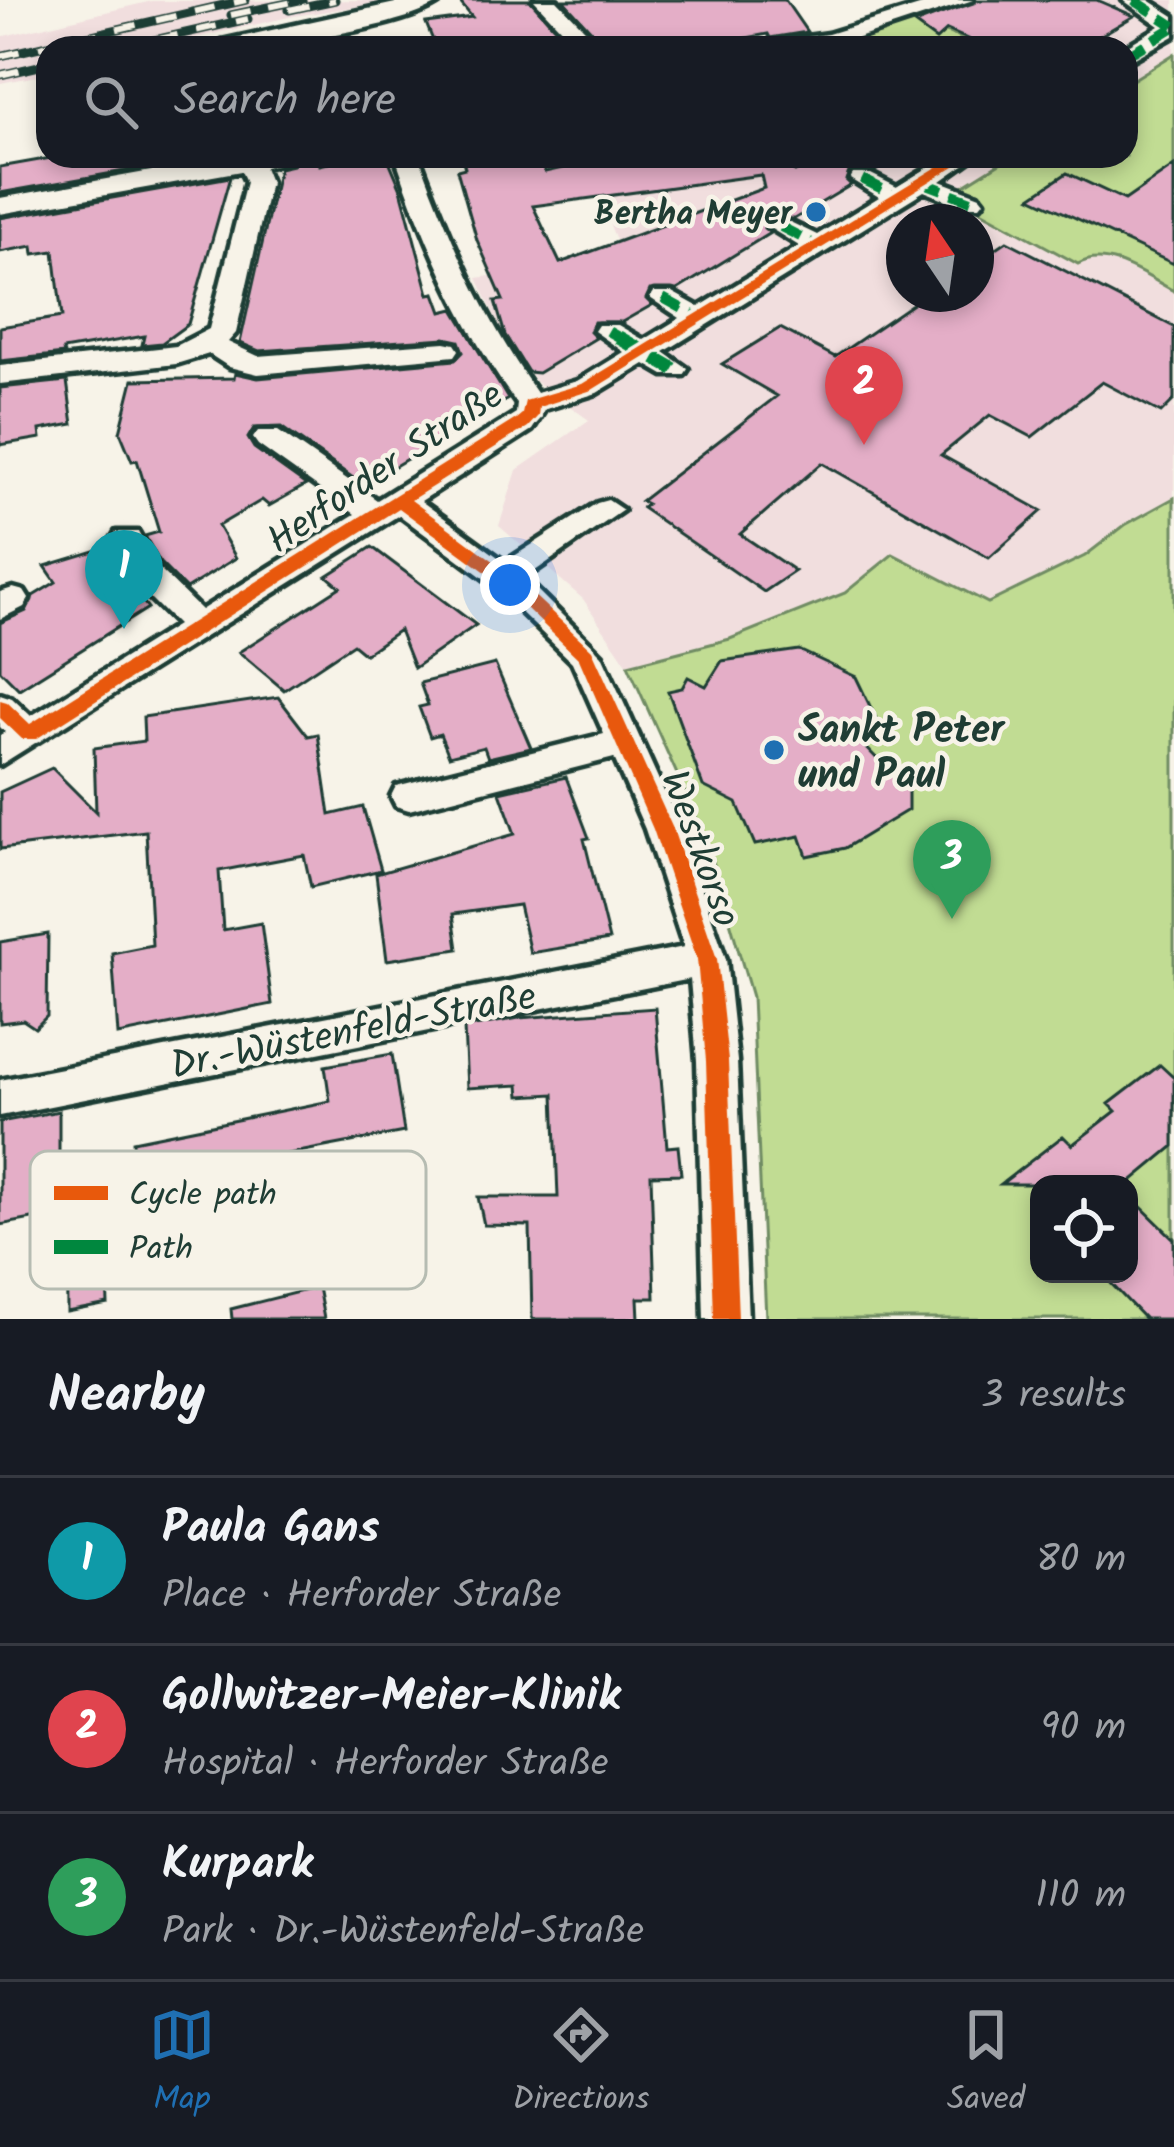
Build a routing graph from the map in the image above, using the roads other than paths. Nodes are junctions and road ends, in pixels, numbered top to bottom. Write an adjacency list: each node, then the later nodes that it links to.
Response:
1 (332, 0): 6 (street)
2 (432, 0): 6 (street)
3 (545, 0): 10 (street)
4 (962, 0): 11 (street)
5 (1134, 0): 7 (street)
6 (349, 21): 8 (street); 9 (street)
7 (1174, 27): 12 (street)
8 (278, 36)
9 (357, 36)
10 (580, 36)
11 (844, 36)
12 (1138, 49)
13 (206, 168): 20 (street)
14 (252, 168): 26 (street)
15 (411, 168): 31 (street)
16 (944, 168): 18 (street, Herforder Straße)
17 (862, 178): 18 (street)
18 (910, 189): 19 (street); 22 (street, Herforder Straße)
19 (958, 201)
20 (0, 206)
21 (781, 226): 22 (street)
22 (818, 246): 24 (street, Herforder Straße)
23 (663, 298): 24 (street)
24 (699, 318): 28 (street, Herforder Straße)
25 (608, 331): 28 (street)
26 (211, 343): 27 (street); 30 (street)
27 (445, 350)
28 (644, 352): 29 (street); 31 (street, Herforder Straße)
29 (674, 369)
30 (0, 375)
31 (531, 404): 33 (street, Herforder Straße)
32 (268, 438): 33 (street, Westkorso)
33 (387, 506): 36 (street, Westkorso); 37 (street, Herforder Straße)
34 (608, 510): 36 (street)
35 (128, 539): 37 (street)
36 (504, 577): 39 (street, Westkorso)
37 (199, 628): 40 (street, Herforder Straße)
38 (0, 707): 40 (street)
39 (626, 742): 41 (street); 42 (street, Westkorso)
40 (15, 743)
41 (409, 796)
42 (707, 959): 43 (street, Dr.-Wüstenfeld-Straße); 44 (street, Westkorso)
43 (0, 1098)
44 (726, 1319)

